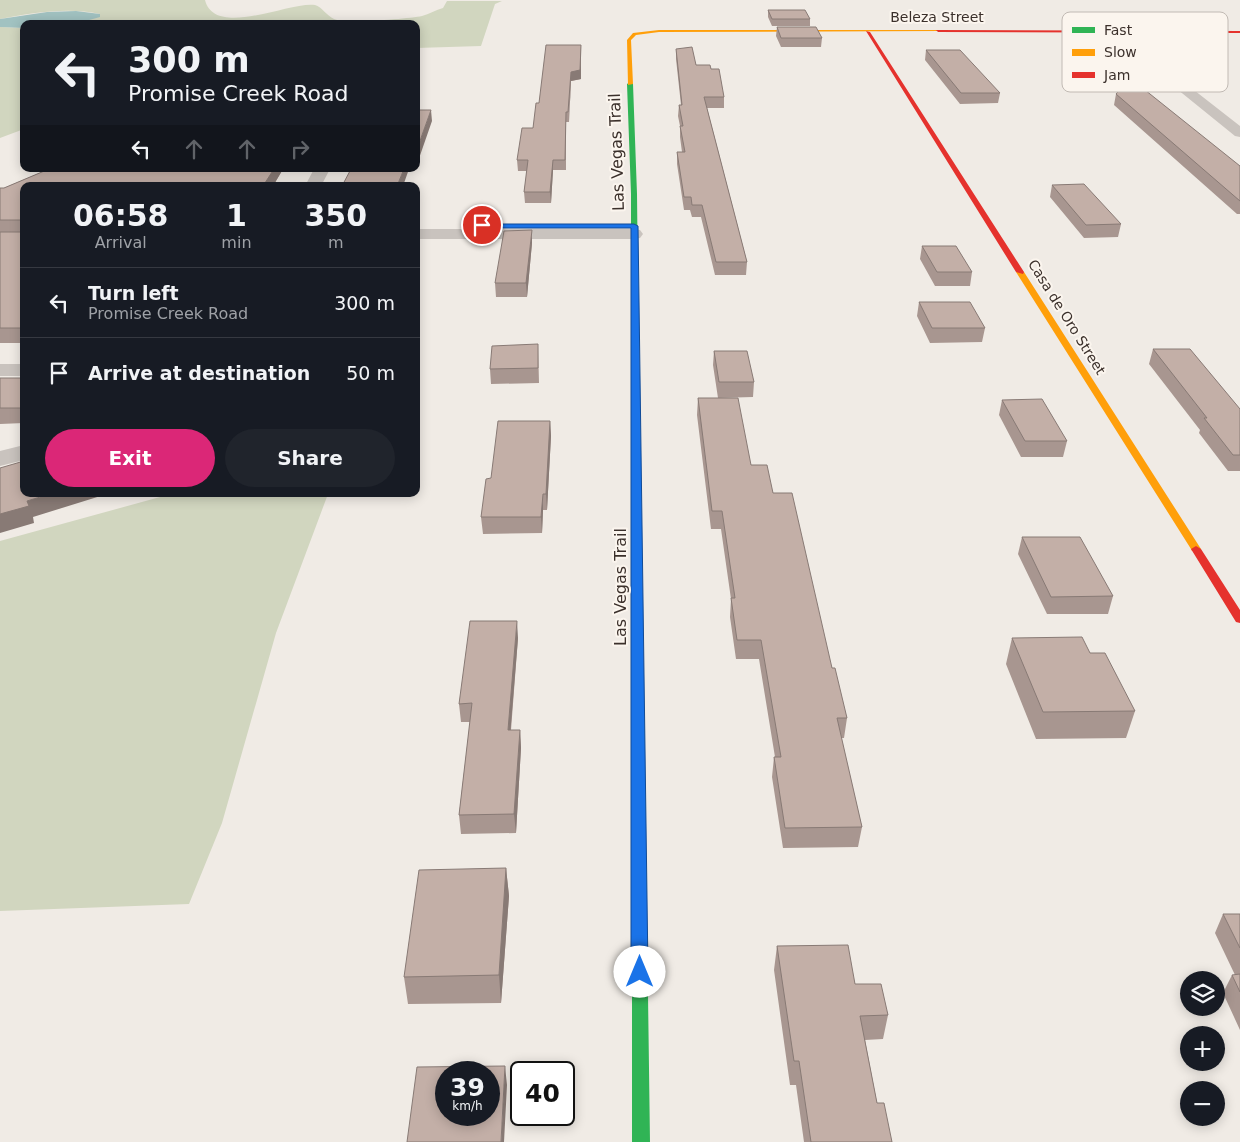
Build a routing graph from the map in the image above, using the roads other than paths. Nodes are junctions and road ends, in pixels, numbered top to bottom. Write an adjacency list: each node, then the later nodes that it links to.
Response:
1 (868, 32): 2 (street, Beleza Street); 3 (street, Beleza Street); 13 (street, Casa de Oro Street)
2 (1062, 32)
3 (635, 34): 7 (street, Las Vegas Trail)
4 (1188, 92): 5 (street)
5 (1240, 133)
6 (420, 226): 7 (street)
7 (634, 230): 8 (street); 14 (street, Las Vegas Trail)
8 (420, 234)
9 (0, 370): 10 (street)
10 (20, 370)
11 (20, 453): 12 (street)
12 (0, 458)
13 (1240, 619)
14 (641, 1142)

